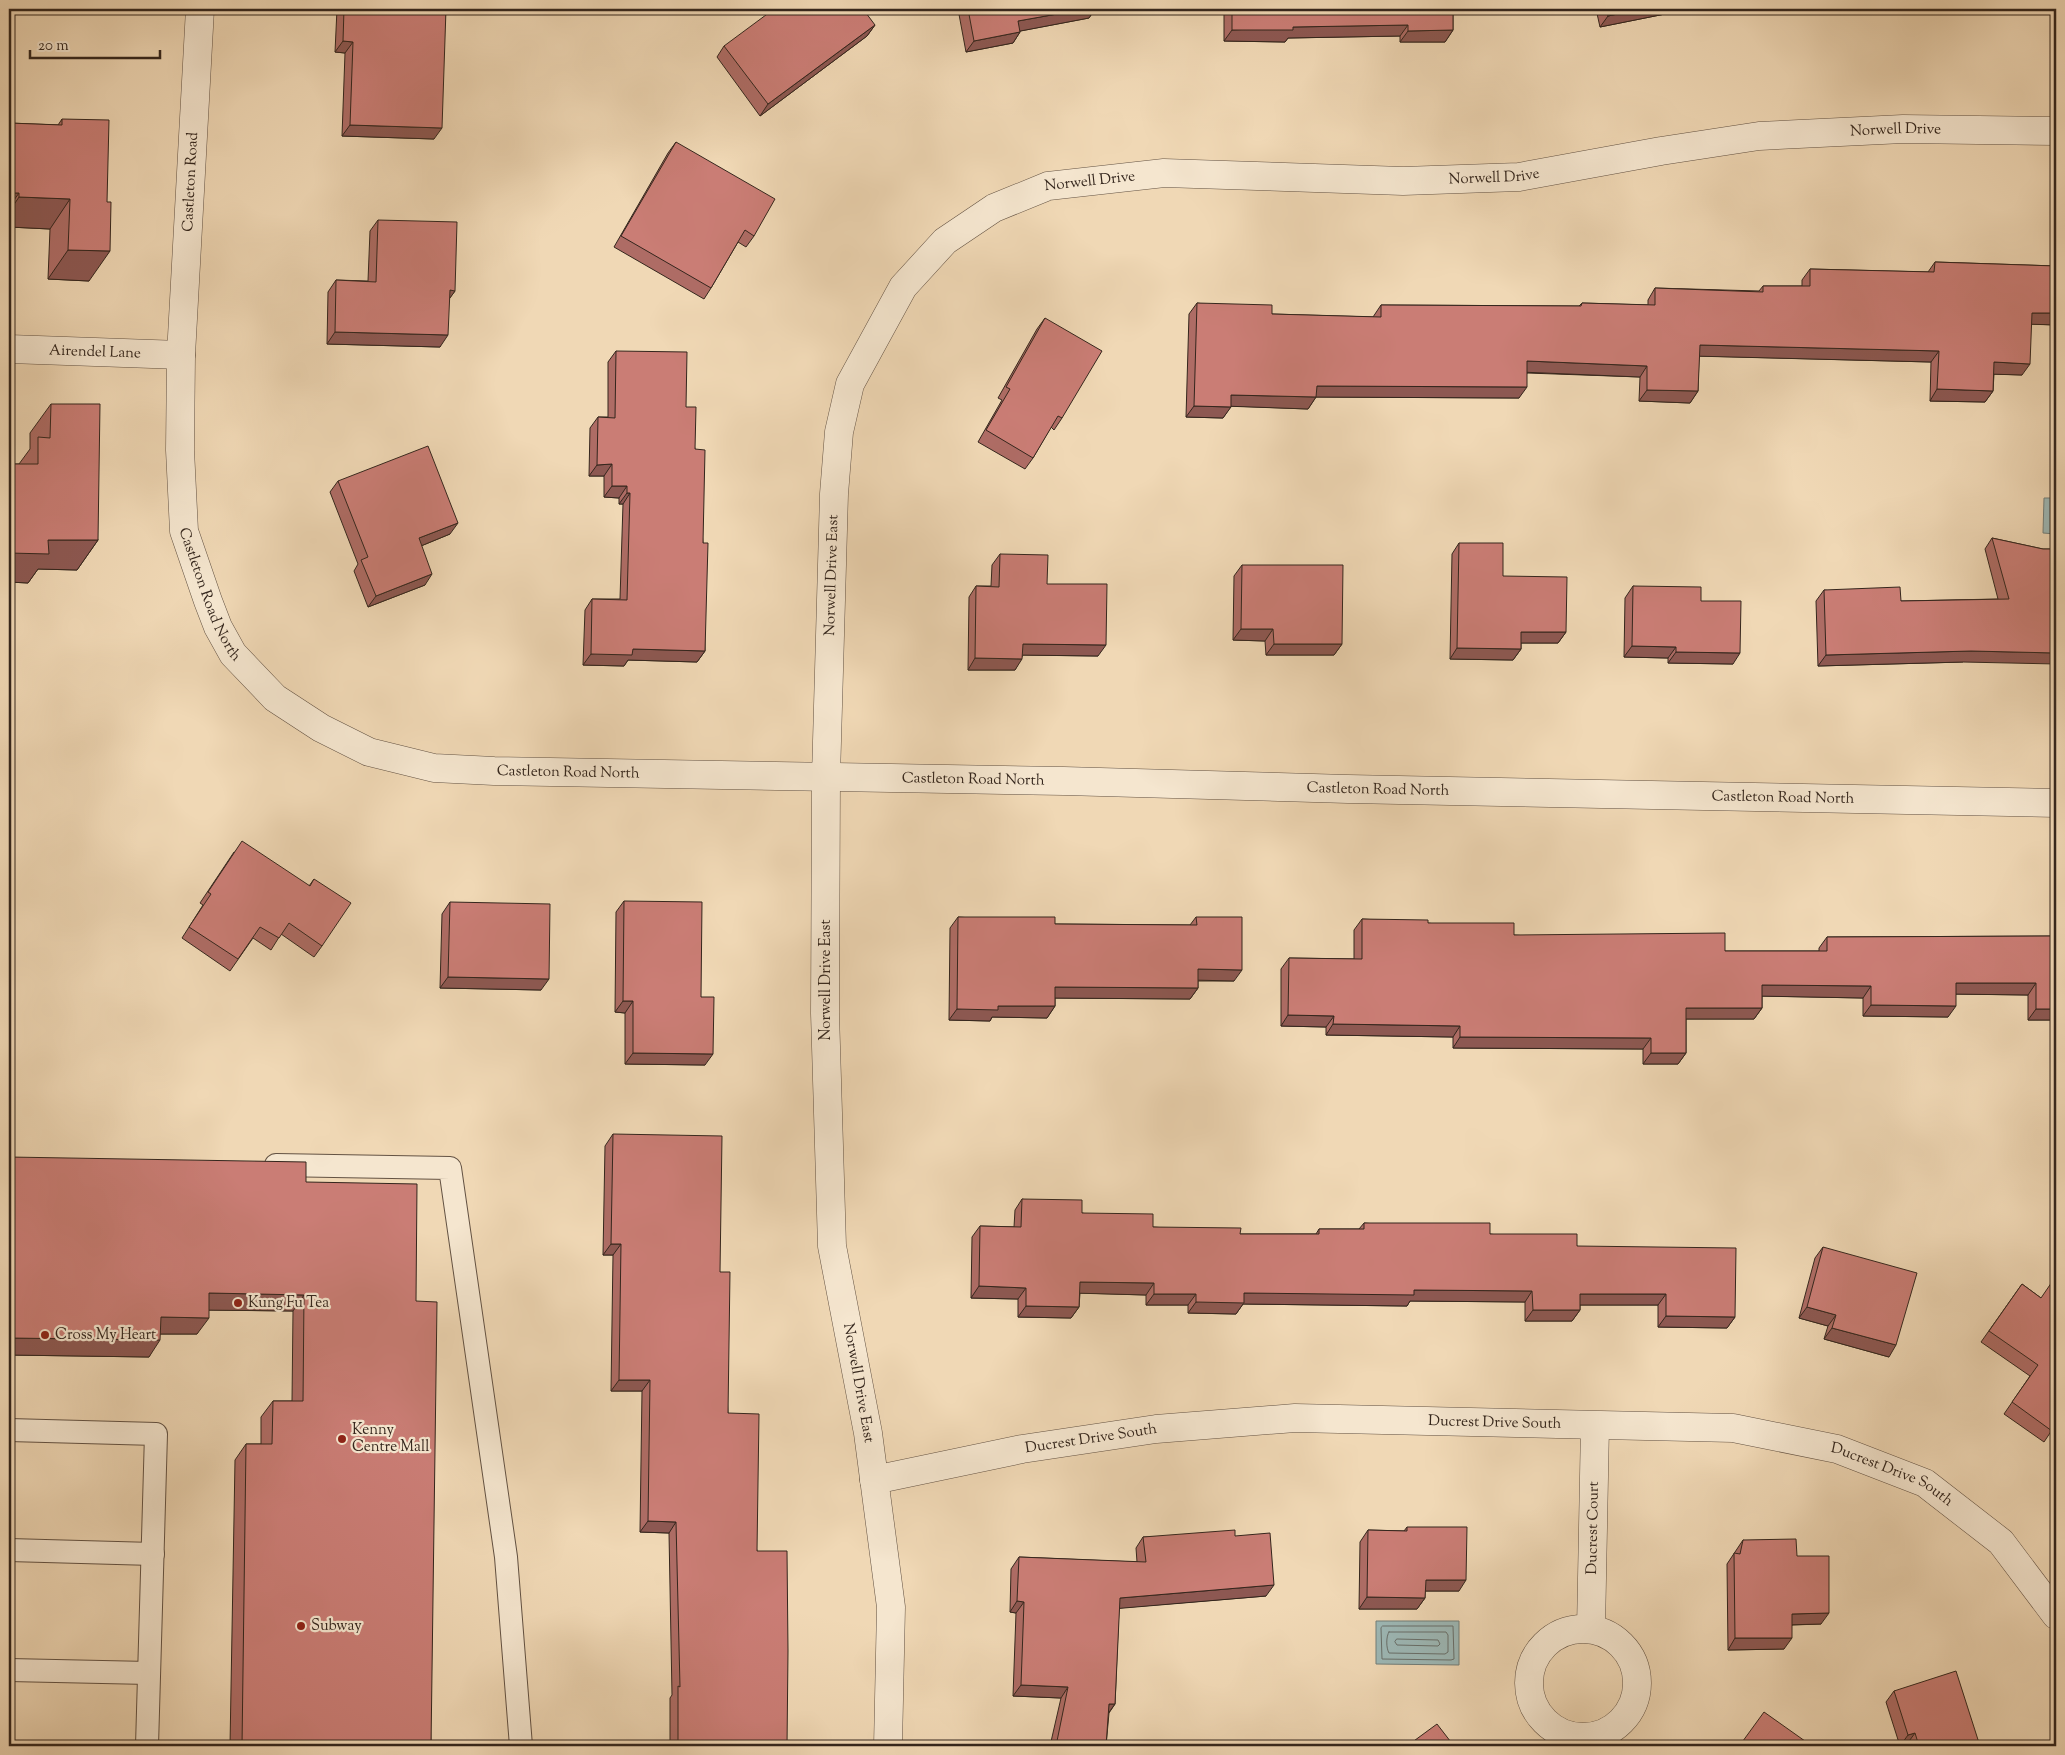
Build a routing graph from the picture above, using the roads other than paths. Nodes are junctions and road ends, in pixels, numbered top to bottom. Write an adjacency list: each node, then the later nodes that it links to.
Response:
1 (200, 9): 5 (street, Castleton Road)
2 (2056, 131): 3 (street, Norwell Drive)
3 (945, 241): 6 (street, Norwell Drive East)
4 (9, 349): 5 (street, Airendel Lane)
5 (181, 356): 6 (street, Castleton Road North)
6 (826, 777): 7 (street, Castleton Road North); 11 (street, Norwell Drive East)
7 (2056, 803)
8 (254, 1164): 19 (lane)
9 (1595, 1426): 11 (street, Ducrest Drive South); 14 (street, Ducrest Drive South); 15 (street, Ducrest Court)
10 (9, 1430): 13 (lane)
11 (874, 1480): 20 (street, Norwell Drive East)
12 (9, 1550): 13 (lane)
13 (152, 1554): 17 (lane)
14 (2056, 1614)
15 (1591, 1629)
16 (9, 1670): 17 (lane)
17 (149, 1673): 18 (lane)
18 (147, 1746)
19 (520, 1746)
20 (888, 1746)

